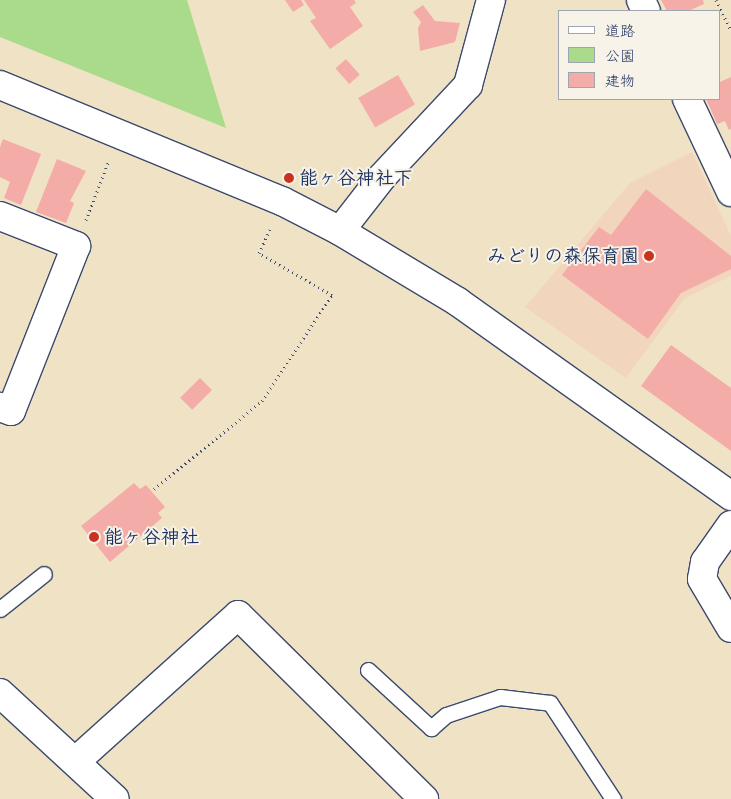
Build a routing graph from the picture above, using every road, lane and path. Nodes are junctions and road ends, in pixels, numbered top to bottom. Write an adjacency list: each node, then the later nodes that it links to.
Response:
1 (492, 0): 10 (street)
2 (721, 10): 3 (path)
3 (731, 31)
4 (0, 85): 6 (street)
5 (687, 100): 7 (street)
6 (120, 133): 8 (street); 11 (path)
7 (731, 192)
8 (282, 201): 10 (street); 13 (path)
9 (0, 216): 11 (street)
10 (340, 230): 14 (street)
11 (76, 246): 12 (street)
12 (0, 407)
13 (154, 489)
14 (731, 496)
15 (731, 524): 18 (street)
16 (44, 574): 17 (lane)
17 (0, 609)
18 (731, 628)
19 (368, 670): 24 (lane)
20 (0, 693): 21 (street)
21 (76, 761): 22 (street); 23 (street)
22 (115, 799)
23 (424, 799)
24 (614, 799)

